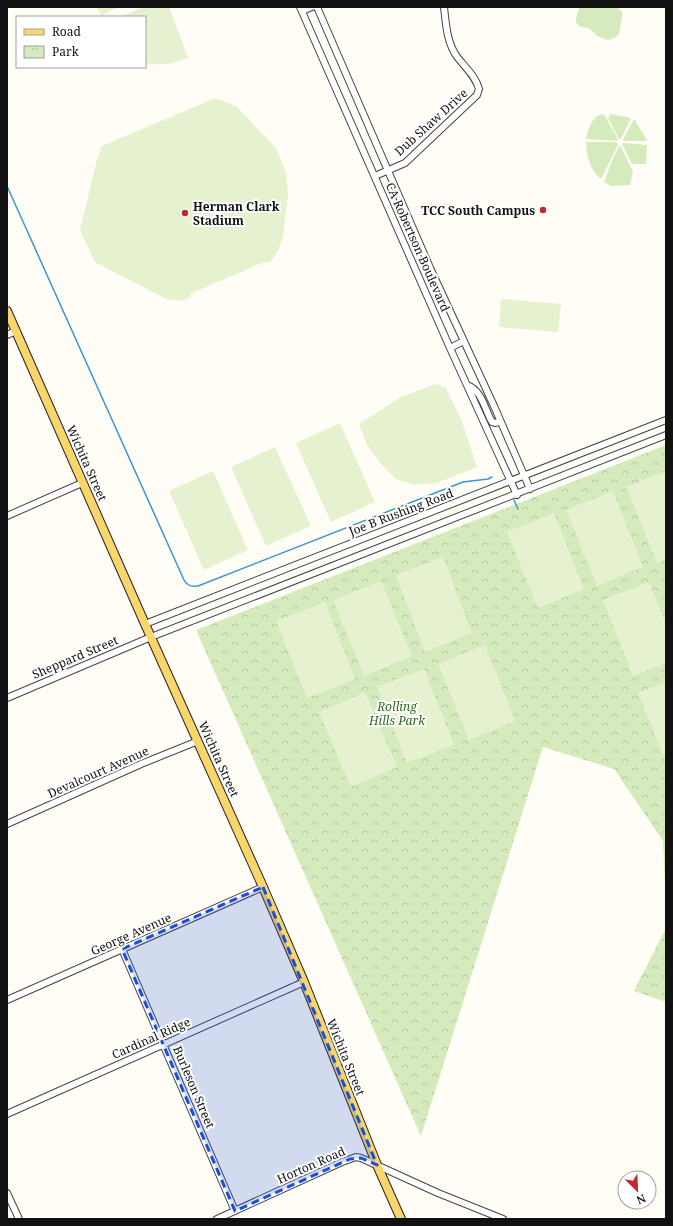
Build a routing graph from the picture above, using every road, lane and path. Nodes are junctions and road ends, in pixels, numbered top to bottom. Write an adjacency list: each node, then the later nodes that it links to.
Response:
1 (312, 7): 4 (street)
2 (317, 7): 5 (street, CA Robertson Boulevard)
3 (444, 7): 5 (street, Dub Shaw Drive)
4 (301, 9): 6 (street, CA Robertson Boulevard)
5 (388, 171): 6 (street, Dub Shaw Drive); 7 (street, CA Robertson Boulevard)
6 (375, 176): 8 (street, CA Robertson Boulevard)
7 (431, 270): 8 (street); 12 (street, CA Robertson Boulevard)
8 (419, 276): 13 (street, CA Robertson Boulevard)
9 (7, 311): 10 (main road, Wichita Street)
10 (16, 331): 11 (street); 20 (main road, Wichita Street)
11 (7, 335)
12 (464, 341): 13 (street); 16 (street, CA Robertson Boulevard)
13 (450, 348): 14 (street, CA Robertson Boulevard)
14 (467, 385): 16 (street); 19 (street, CA Robertson Boulevard)
15 (666, 420): 18 (street, Joe B Rushing Road)
16 (500, 422): 18 (street, CA Robertson Boulevard)
17 (666, 435): 21 (street)
18 (524, 476): 19 (street, Joe B Rushing Road); 21 (street, CA Robertson Boulevard)
19 (511, 480): 22 (street, CA Robertson Boulevard); 24 (street, Joe B Rushing Road)
20 (82, 483): 23 (street); 24 (main road, Wichita Street)
21 (530, 489): 22 (street)
22 (517, 494): 25 (street)
23 (7, 516)
24 (145, 624): 25 (main road, Wichita Street)
25 (151, 637): 26 (street, Sheppard Street); 27 (main road, Wichita Street)
26 (7, 698)
27 (198, 741): 28 (street, Devalcourt Avenue); 29 (main road, Wichita Street)
28 (7, 824)
29 (263, 887): 30 (street, George Avenue); 31 (main road, Wichita Street)
30 (122, 949): 32 (street, George Avenue); 33 (street, Burleson Street)
31 (304, 982): 33 (street, Cardinal Ridge); 35 (main road, Wichita Street)
32 (7, 1000)
33 (164, 1044): 34 (street, Cardinal Ridge); 37 (street, Burleson Street)
34 (7, 1114)
35 (377, 1165): 37 (street, Horton Road); 40 (main road, Wichita Street); 41 (street, Horton Road)
36 (7, 1192): 38 (street)
37 (235, 1211): 39 (street, Horton Road)
38 (19, 1219)
39 (217, 1219)
40 (401, 1219)
41 (503, 1219)

